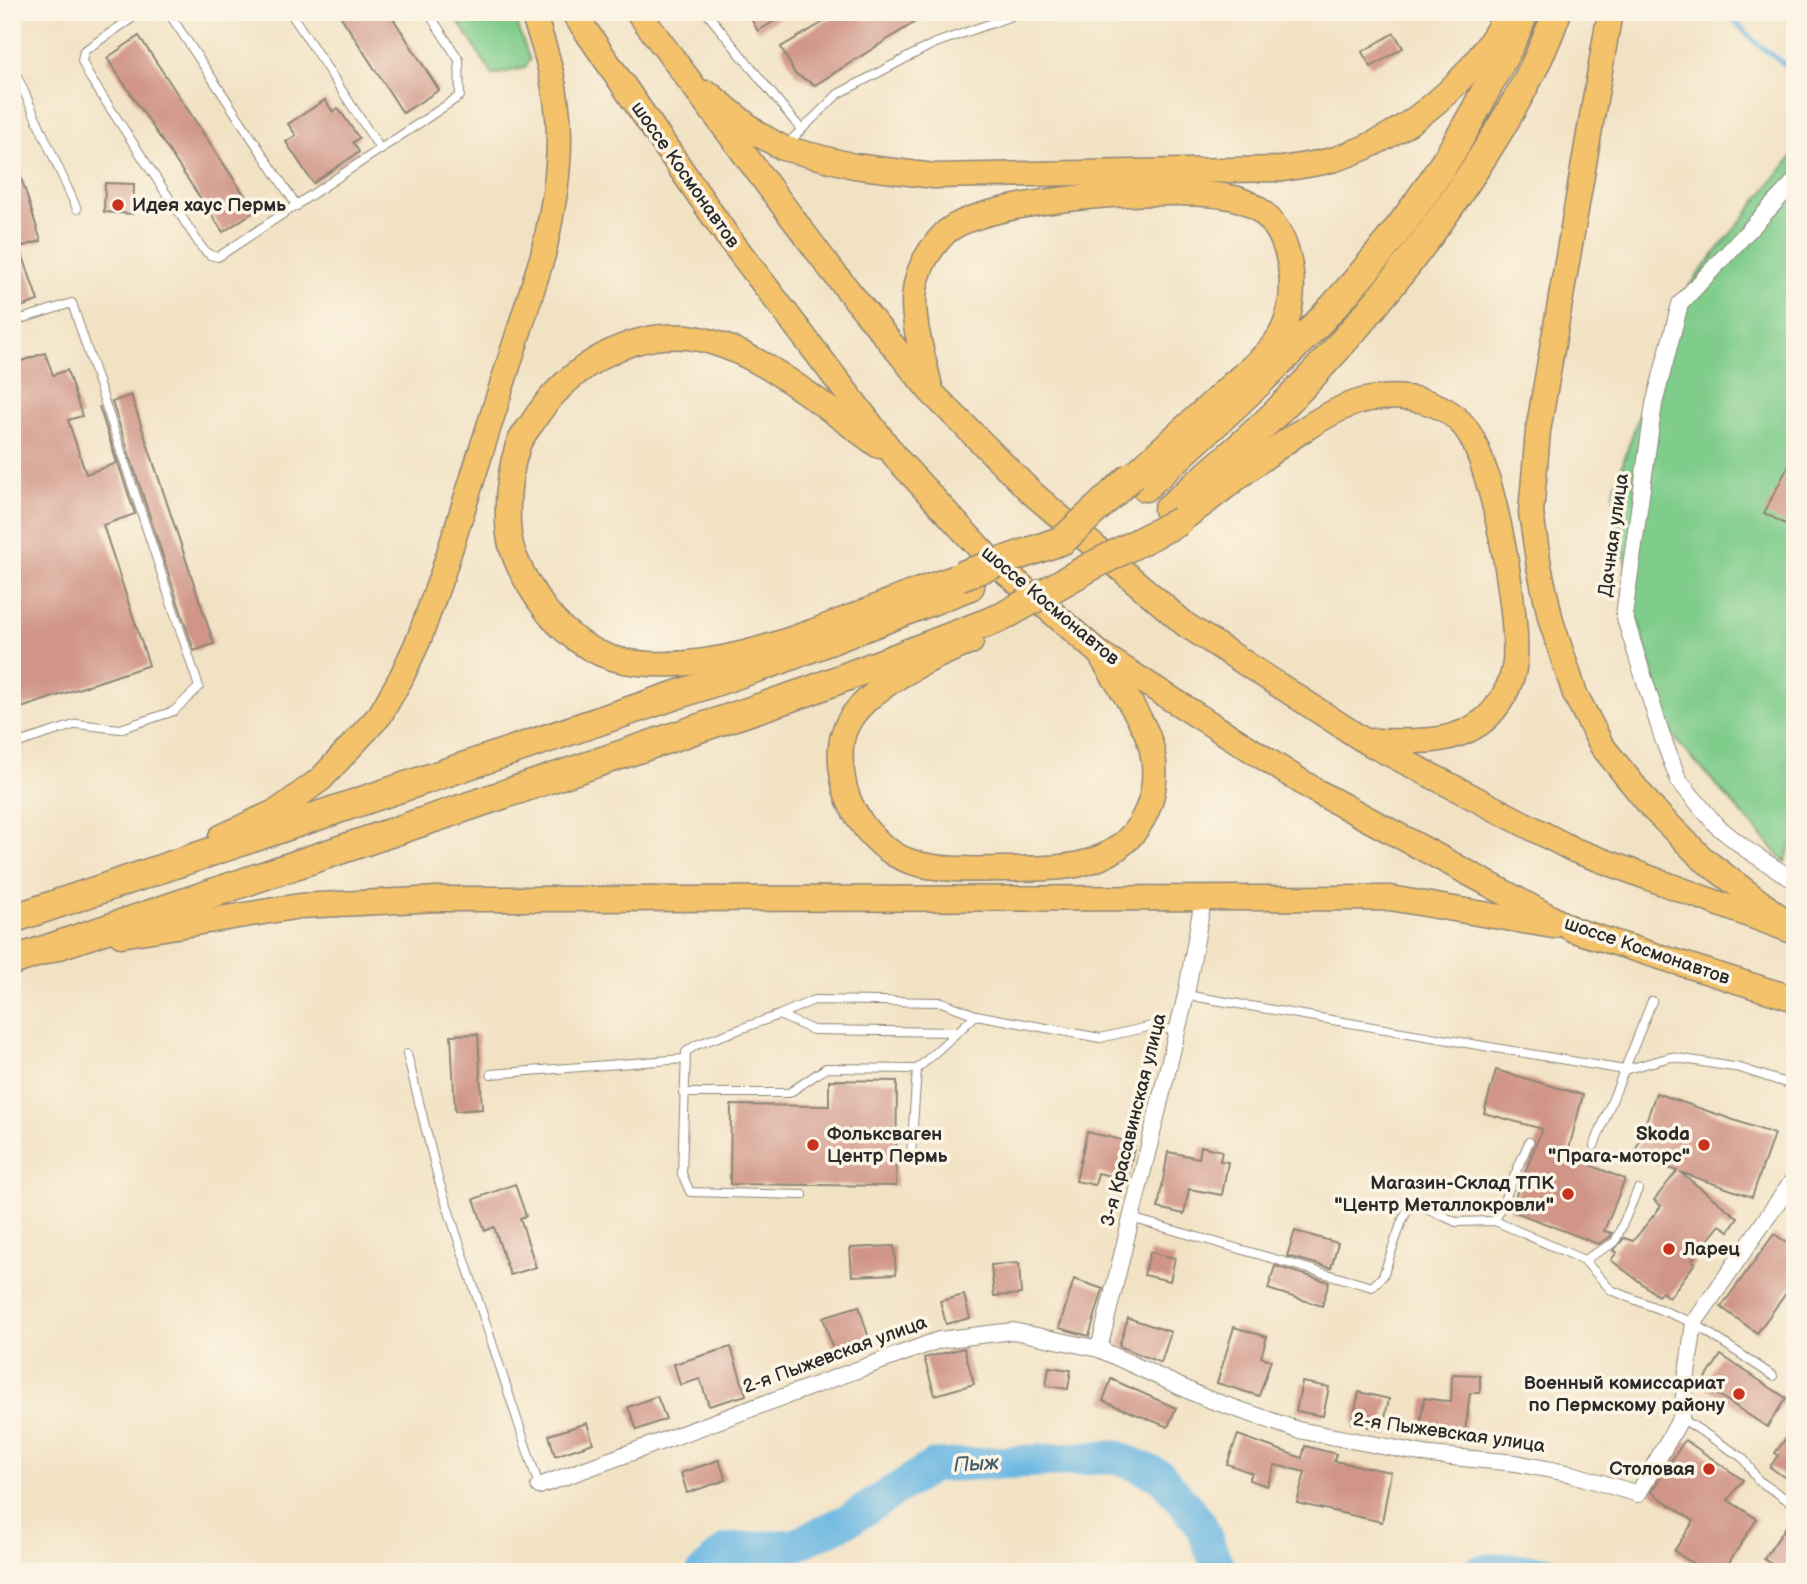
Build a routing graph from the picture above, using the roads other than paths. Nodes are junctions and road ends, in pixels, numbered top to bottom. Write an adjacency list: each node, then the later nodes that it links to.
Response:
1 (141, 12): 20 (lane)
2 (169, 12): 20 (lane)
3 (290, 12): 18 (lane)
4 (428, 12): 18 (lane)
5 (532, 12): 33 (main road)
6 (573, 12): 24 (main road, шоссе Космонавтов)
7 (638, 12): 15 (main road)
8 (706, 12): 16 (lane)
9 (1023, 12): 16 (lane)
10 (1507, 12): 17 (main road)
11 (1524, 12): 25 (highway)
12 (1557, 12): 26 (highway)
13 (1611, 12): 36 (main road)
14 (12, 65): 21 (lane)
15 (676, 66): 17 (main road); 23 (main road)
16 (800, 128): 17 (lane)
17 (783, 148)
18 (382, 150): 20 (lane)
19 (1795, 181): 32 (street, Дачная улица)
20 (298, 206)
21 (77, 209)
22 (12, 322): 31 (lane)
23 (930, 391): 25 (main road); 30 (main road)
24 (898, 460): 27 (main road); 29 (main road, шоссе Космонавтов)
25 (1139, 481): 27 (highway, bridge)
26 (1174, 515): 28 (highway, bridge); 30 (main road)
27 (965, 581): 33 (highway)
28 (1008, 621): 29 (main road); 38 (highway)
29 (1099, 653): 37 (main road, шоссе Космонавтов)
30 (1365, 741): 36 (main road)
31 (12, 745)
32 (1795, 881)
33 (84, 895): 35 (highway)
34 (1203, 900): 37 (main road); 38 (main road); 39 (street, 3-я Красавинская улица)
35 (12, 919)
36 (1795, 929)
37 (1574, 930): 40 (main road, шоссе Космонавтов)
38 (12, 962)
39 (1186, 995): 44 (street, 3-я Красавинская улица); 49 (lane)
40 (1795, 999)
41 (1651, 1001): 49 (lane)
42 (779, 1015): 43 (lane); 45 (lane); 47 (lane)
43 (976, 1015): 44 (lane); 45 (lane)
44 (1177, 1031): 60 (street, 3-я Красавинская улица)
45 (957, 1032): 48 (lane)
46 (407, 1055): 67 (lane)
47 (684, 1059): 50 (lane); 52 (lane)
48 (917, 1069): 52 (lane); 55 (lane)
49 (1624, 1070): 51 (lane); 54 (lane)
50 (491, 1074)
51 (1795, 1086)
52 (683, 1093): 58 (lane)
53 (1529, 1142): 61 (lane)
54 (1594, 1146)
55 (911, 1155)
56 (1795, 1177): 59 (street)
57 (1638, 1189): 62 (lane)
58 (803, 1195)
59 (1789, 1198): 63 (street)
60 (1131, 1218): 61 (lane); 64 (street, 3-я Красавинская улица)
61 (1495, 1221): 62 (lane)
62 (1584, 1260): 63 (lane)
63 (1693, 1324): 65 (lane); 66 (street)
64 (1099, 1349): 66 (street, 2-я Пыжевская улица); 67 (street, 2-я Пыжевская улица)
65 (1773, 1376)
66 (1681, 1418): 68 (lane)
67 (539, 1486)
68 (1795, 1505)

